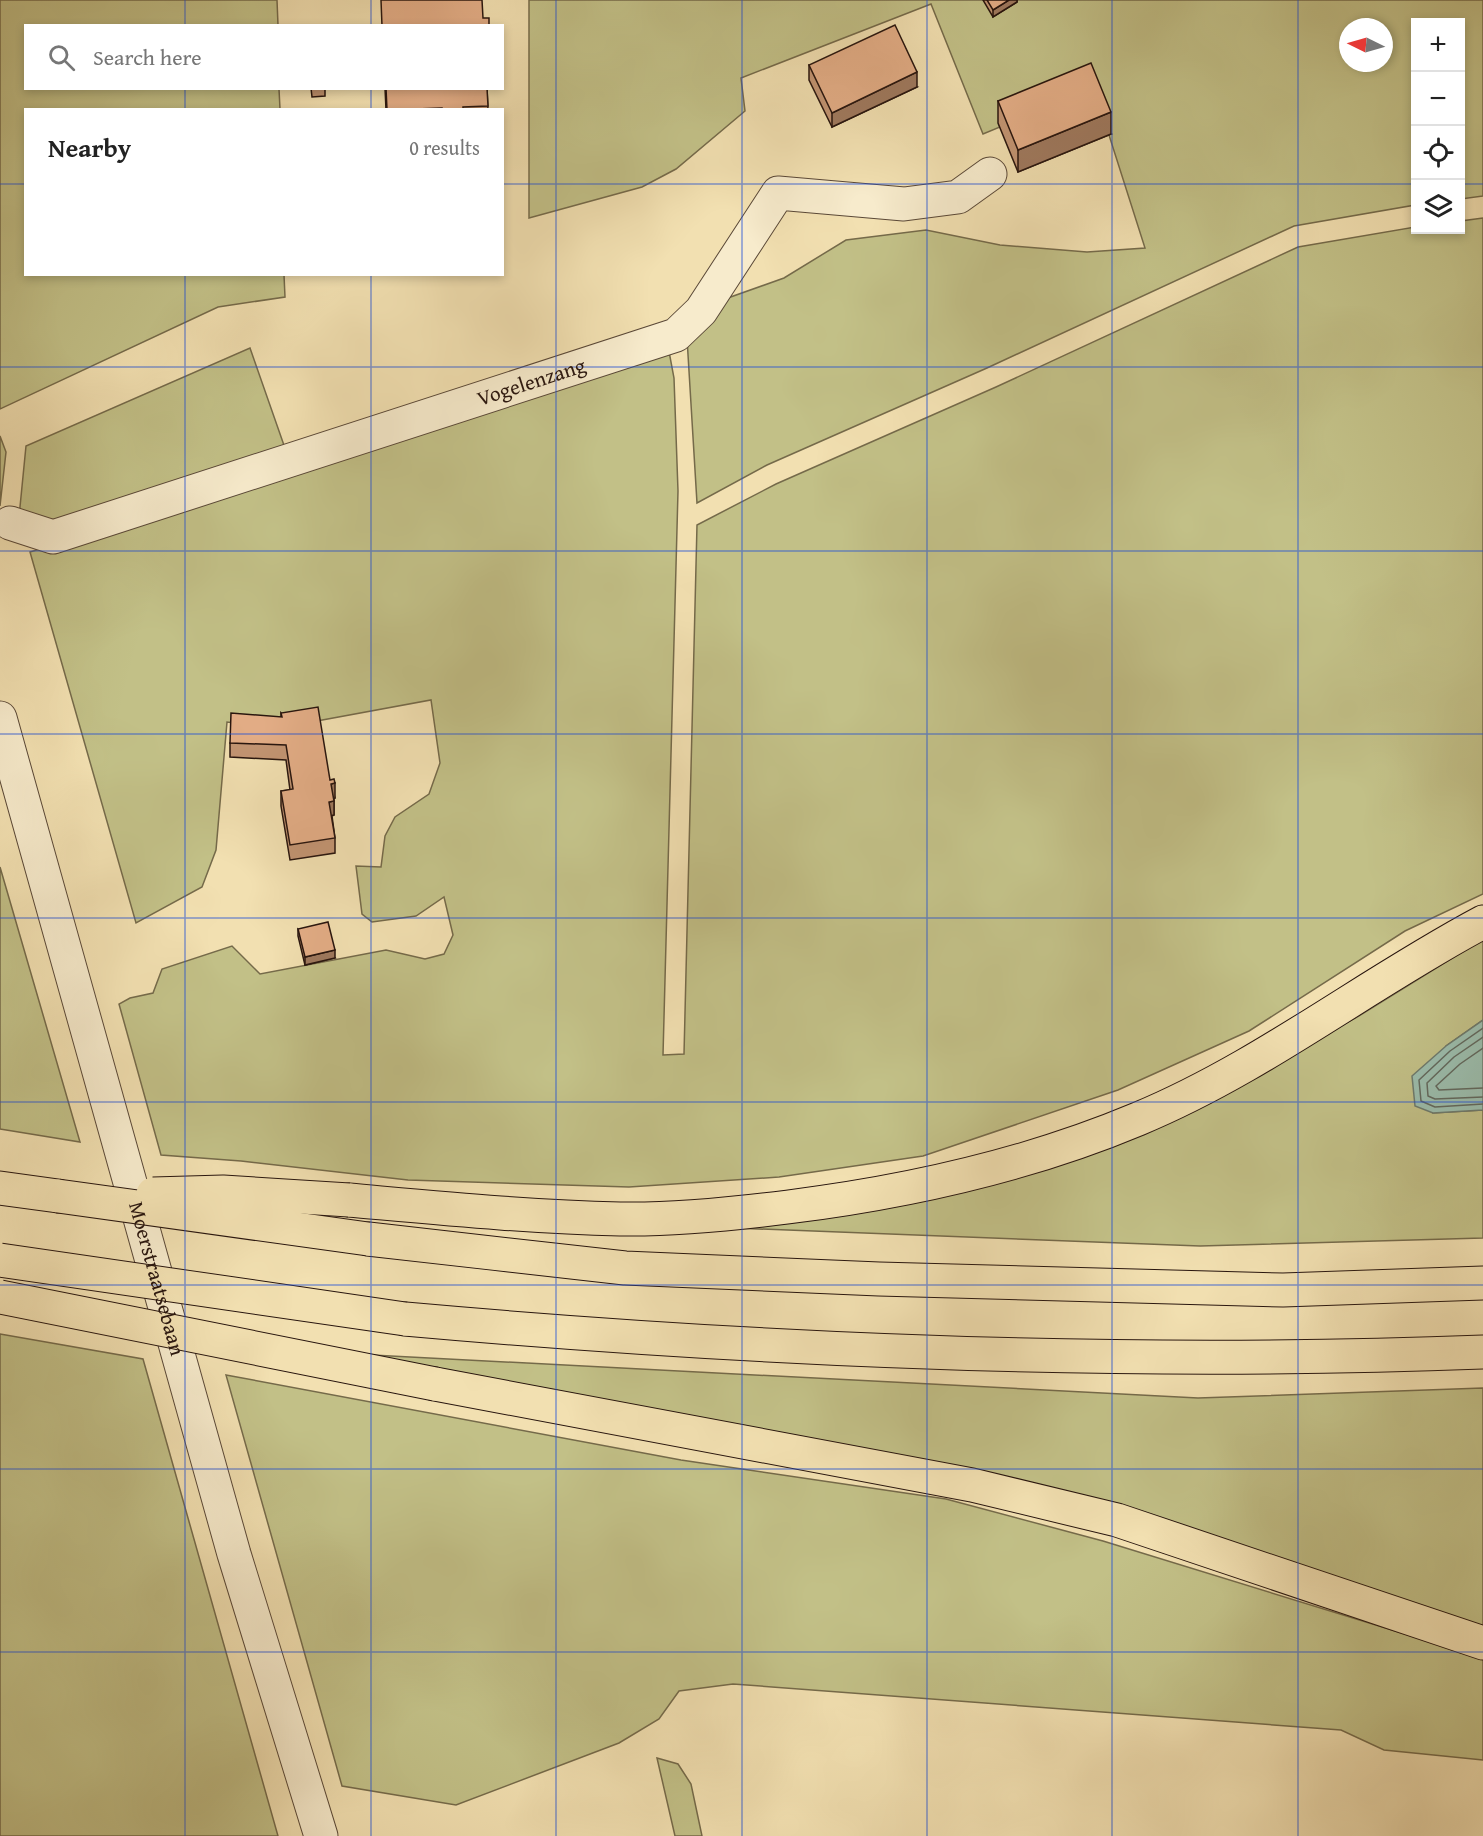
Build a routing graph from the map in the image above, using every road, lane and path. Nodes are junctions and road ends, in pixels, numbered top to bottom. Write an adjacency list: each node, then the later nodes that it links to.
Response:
1 (990, 174): 2 (street, Vogelenzang)
2 (10, 523)
3 (0, 718): 12 (street, Moerstraatsebaan)
4 (1483, 922): 6 (highway, bridge)
5 (0, 1188): 6 (highway)
6 (58, 1196): 8 (highway, bridge)
7 (0, 1260): 10 (highway, bridge)
8 (1483, 1283)
9 (0, 1297): 11 (highway, bridge)
10 (1483, 1352)
11 (1483, 1642)
12 (321, 1836)

